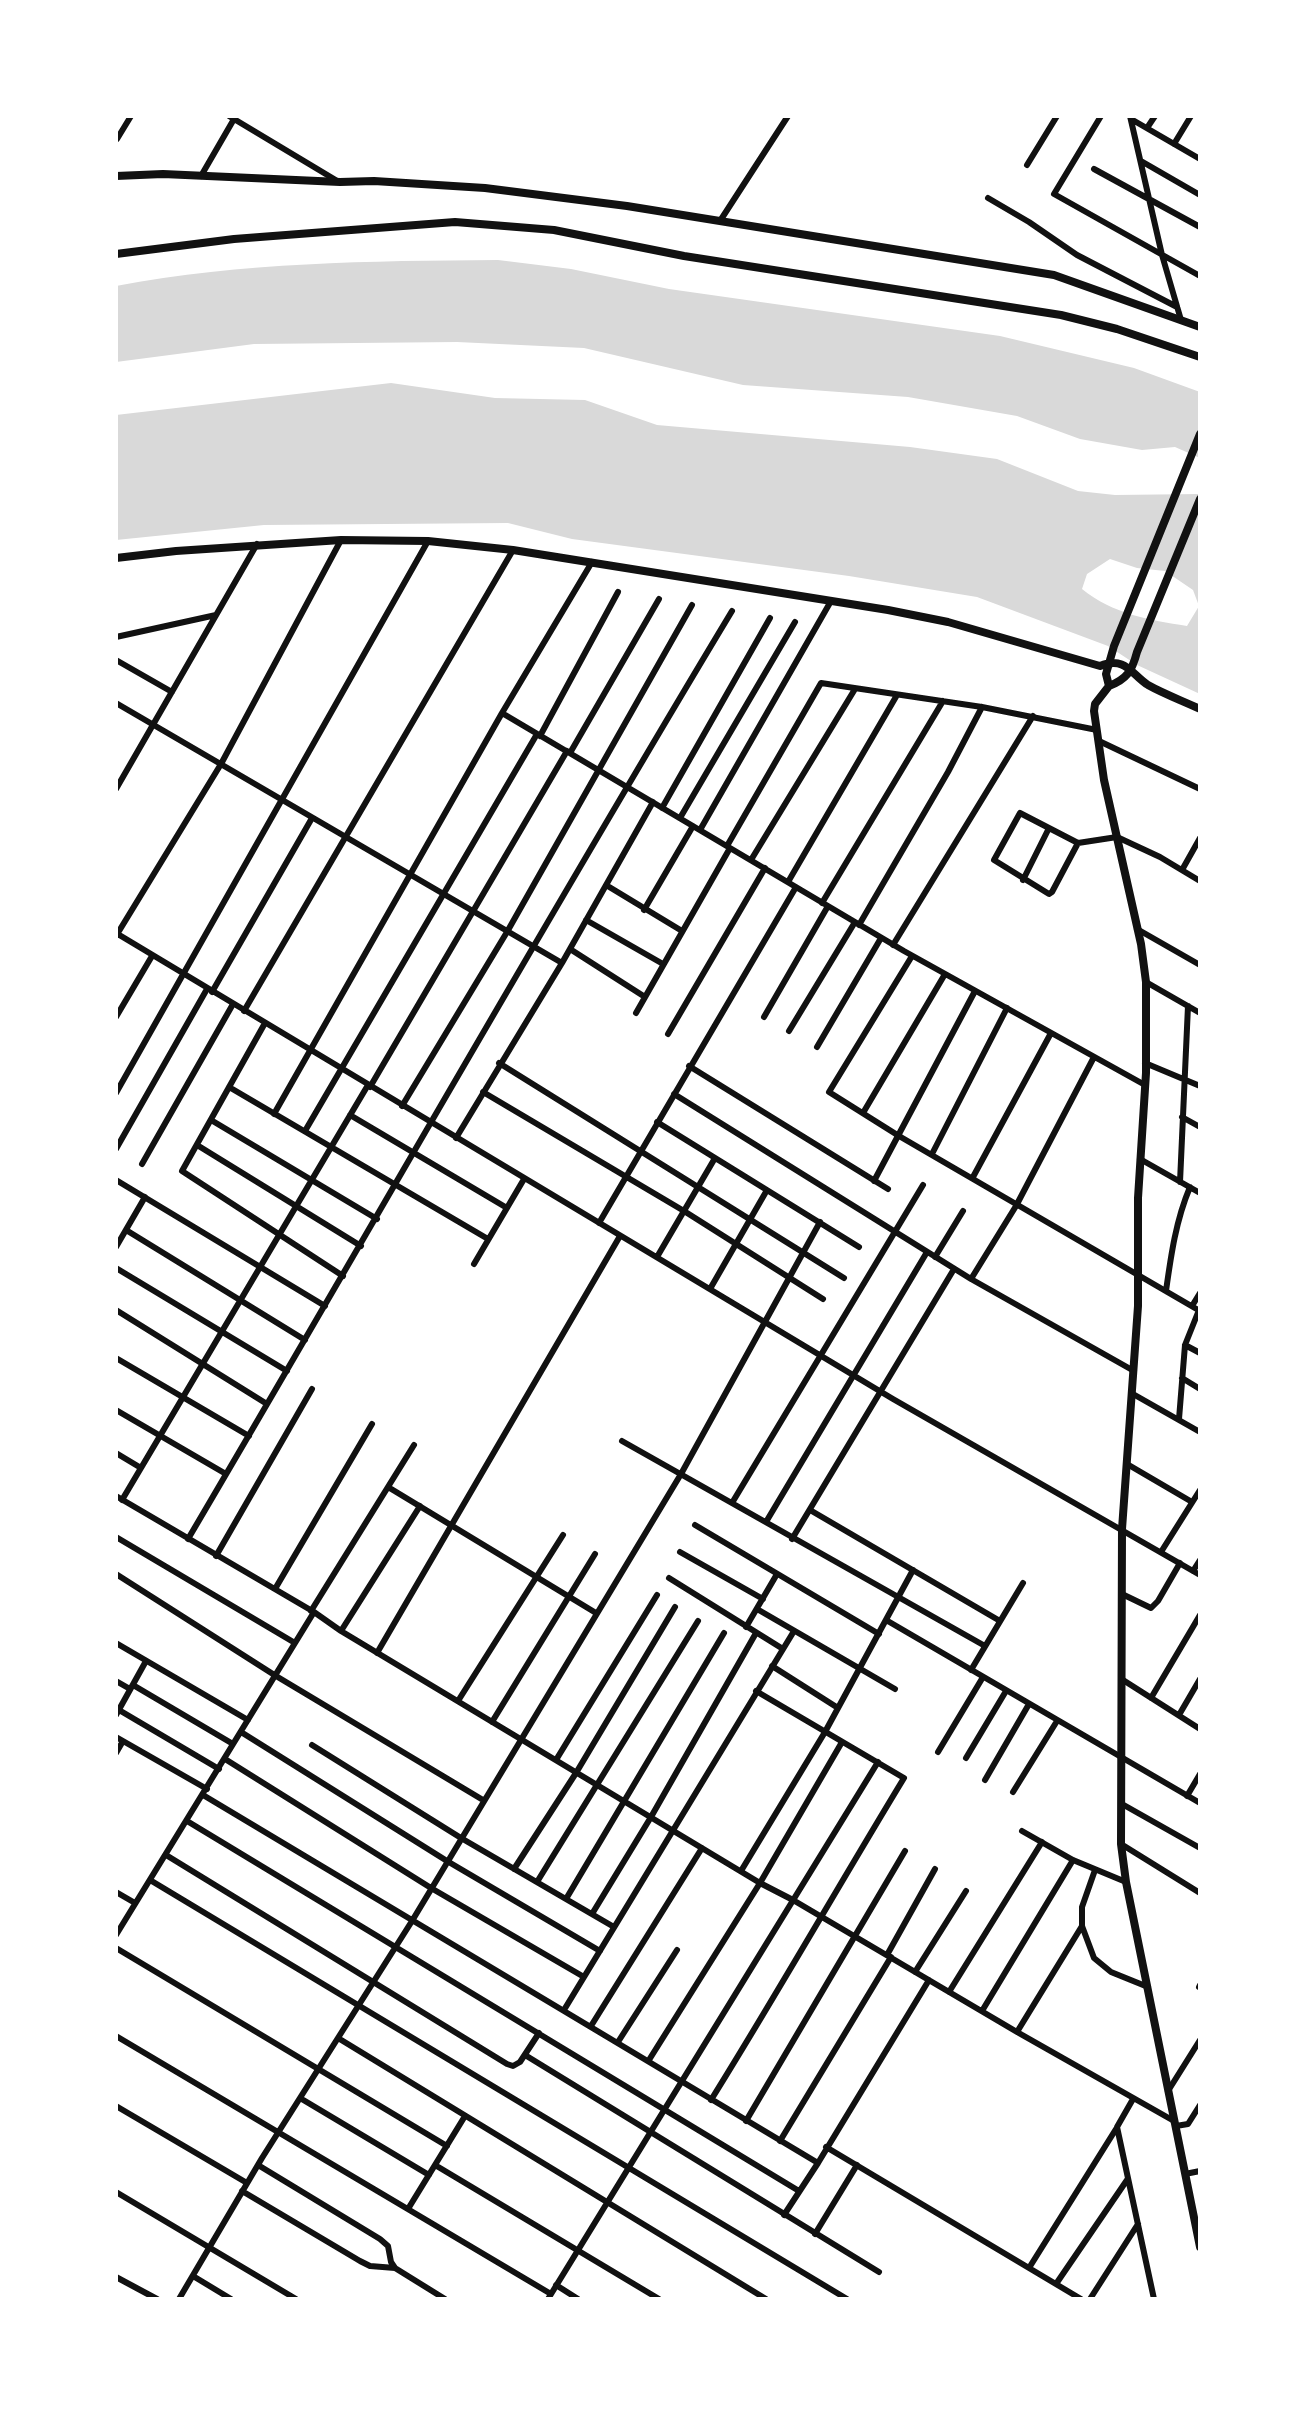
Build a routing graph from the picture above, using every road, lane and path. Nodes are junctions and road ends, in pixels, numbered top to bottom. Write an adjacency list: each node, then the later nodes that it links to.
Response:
1 (131, 116): 10 (street)
2 (788, 116): 22 (street)
3 (1057, 116): 14 (street)
4 (1101, 116): 25 (street)
5 (1155, 116): 9 (street)
6 (1191, 116): 11 (street)
7 (232, 117): 17 (street); 18 (street)
8 (1129, 117): 9 (street); 13 (street)
9 (1147, 128): 11 (street)
10 (117, 139)
11 (1174, 144): 12 (street)
12 (1200, 159)
13 (1141, 161): 19 (street); 21 (street)
14 (1027, 165)
15 (1094, 169): 21 (street)
16 (116, 176): 17 (street)
17 (201, 176): 18 (street)
18 (340, 182): 22 (street)
19 (1200, 195)
20 (988, 198): 27 (street)
21 (1149, 198): 23 (street); 25 (street)
22 (720, 221): 28 (street)
23 (1200, 227)
24 (116, 254): 30 (street)
25 (1162, 255): 26 (street); 27 (street)
26 (1200, 276)
27 (1177, 307): 28 (street)
28 (1181, 320): 29 (street)
29 (1200, 327)
30 (1200, 357)
31 (1200, 434): 49 (street)
32 (1200, 499): 50 (street)
33 (341, 540): 34 (street); 35 (street); 66 (street)
34 (428, 541): 36 (street); 71 (street)
35 (257, 544): 37 (street); 44 (street)
36 (513, 550): 38 (street); 79 (street)
37 (116, 558)
38 (592, 562): 41 (street); 59 (street)
39 (618, 592): 63 (street)
40 (659, 599): 65 (street)
41 (831, 601): 49 (street); 78 (street)
42 (692, 605): 67 (street)
43 (732, 611): 68 (street)
44 (216, 615): 47 (street); 53 (street)
45 (770, 618): 73 (street)
46 (795, 622): 75 (street)
47 (116, 637)
48 (116, 660): 53 (street)
49 (1110, 662): 50 (street); 51 (street)
50 (1133, 669): 51 (street); 58 (street)
51 (1109, 686): 62 (street)
52 (855, 689): 54 (street); 83 (street); 84 (street)
53 (172, 692): 61 (street)
54 (897, 695): 55 (street); 90 (street)
55 (943, 701): 57 (street); 94 (street)
56 (116, 703): 61 (street)
57 (982, 707): 60 (street); 98 (street)
58 (1200, 709)
59 (502, 713): 63 (street); 87 (street)
60 (1033, 716): 62 (street); 104 (street)
61 (153, 725): 66 (street); 69 (street)
62 (1097, 730): 64 (street)
63 (539, 735): 65 (street); 93 (street)
64 (1099, 741): 70 (street); 80 (street)
65 (569, 752): 67 (street); 96 (street)
66 (221, 764): 71 (street); 102 (street)
67 (600, 770): 68 (street); 101 (street)
68 (626, 786): 72 (street); 105 (street)
69 (116, 789)
70 (1200, 789)
71 (281, 800): 74 (street); 113 (street)
72 (653, 802): 73 (street); 91 (street)
73 (662, 808): 75 (street)
74 (312, 818): 79 (street); 115 (street)
75 (680, 818): 76 (street)
76 (693, 826): 78 (street); 95 (street)
77 (1049, 828): 82 (street); 88 (street); 88 (street)
78 (700, 830): 83 (street)
79 (346, 837): 87 (street); 121 (street)
80 (1117, 837): 82 (street); 86 (street); 99 (street)
81 (1200, 838): 86 (street)
82 (1078, 843): 88 (street)
83 (728, 847): 84 (street); 100 (street)
84 (751, 860): 85 (street)
85 (765, 868): 90 (street); 129 (street)
86 (1182, 870): 89 (street)
87 (411, 877): 93 (street); 131 (street)
88 (1023, 880)
89 (1200, 881)
90 (788, 882): 92 (street)
91 (606, 885): 95 (street); 97 (street)
92 (796, 887): 94 (street); 135 (street)
93 (442, 894): 96 (street); 136 (street)
94 (825, 904): 98 (street); 125 (street)
95 (644, 910): 100 (street)
96 (473, 912): 101 (street); 139 (street)
97 (586, 920): 106 (street); 110 (street)
98 (857, 923): 103 (street); 127 (street)
99 (1136, 928): 111 (street); 114 (street)
100 (682, 931): 110 (street)
101 (507, 932): 105 (street); 145 (street)
102 (116, 934): 107 (street)
103 (881, 938): 104 (street); 130 (street)
104 (893, 945): 108 (street)
105 (534, 947): 109 (street); 152 (street)
106 (570, 949): 109 (street); 117 (street)
107 (152, 956): 113 (street); 124 (street)
108 (912, 956): 112 (street); 146 (street)
109 (562, 963): 133 (street)
110 (663, 964): 117 (street)
111 (1200, 965)
112 (945, 974): 116 (street); 146 (street)
113 (184, 975): 115 (street); 143 (street)
114 (1146, 982): 119 (street); 134 (street)
115 (210, 990): 118 (street); 159 (street)
116 (975, 991): 120 (street); 155 (street)
117 (645, 997): 122 (street)
118 (233, 1004): 121 (street); 165 (street)
119 (1188, 1006): 123 (street); 137 (street)
120 (1007, 1008): 128 (street); 162 (street)
121 (244, 1011): 126 (street)
122 (636, 1013)
123 (1200, 1013)
124 (116, 1017)
125 (764, 1017)
126 (265, 1023): 131 (street); 141 (street)
127 (789, 1031)
128 (1051, 1033): 132 (street); 167 (street)
129 (668, 1034)
130 (817, 1047)
131 (309, 1050): 136 (street); 147 (street)
132 (1094, 1057): 138 (street); 181 (street)
133 (499, 1063): 142 (street); 160 (street)
134 (1145, 1063): 137 (street); 138 (street)
135 (689, 1066): 144 (street); 171 (street)
136 (340, 1069): 139 (street); 154 (street)
137 (1183, 1077): 140 (street); 149 (street)
138 (1145, 1085): 164 (street)
139 (369, 1086): 145 (street); 148 (street)
140 (1200, 1086)
141 (229, 1087): 147 (street); 150 (street)
142 (483, 1092): 156 (street); 166 (street)
143 (116, 1093)
144 (674, 1094): 151 (street); 191 (street)
145 (402, 1106): 152 (street)
146 (863, 1113): 155 (street)
147 (274, 1114): 154 (street)
148 (350, 1115): 158 (street); 161 (street)
149 (1182, 1117): 153 (street); 172 (street)
150 (211, 1120): 157 (street); 170 (street)
151 (657, 1122): 160 (street); 163 (street)
152 (431, 1123): 156 (street); 161 (street)
153 (1200, 1127)
154 (305, 1131): 158 (street)
155 (899, 1136): 162 (street); 171 (street)
156 (456, 1138): 168 (street)
157 (197, 1145): 182 (street); 192 (street)
158 (331, 1146): 170 (street); 173 (street)
159 (116, 1149)
160 (640, 1152): 166 (street); 175 (street)
161 (414, 1153): 173 (street); 183 (street)
162 (932, 1154): 167 (street)
163 (715, 1158): 175 (street); 178 (street)
164 (1139, 1158): 172 (street); 207 (street)
165 (142, 1164)
166 (627, 1177): 184 (street); 189 (street)
167 (973, 1177): 181 (street)
168 (524, 1179): 183 (street); 189 (street)
169 (116, 1180): 180 (street)
170 (312, 1181): 182 (street); 186 (street)
171 (874, 1181): 177 (street)
172 (1180, 1182): 176 (street)
173 (395, 1184): 186 (street); 194 (street)
174 (923, 1185): 191 (street)
175 (698, 1187): 184 (street); 187 (street)
176 (1190, 1187): 179 (street); 213 (street)
177 (888, 1189)
178 (767, 1190): 187 (street); 188 (street)
179 (1200, 1193)
180 (145, 1197): 190 (street); 204 (street)
181 (1017, 1204): 207 (street); 211 (street)
182 (296, 1207): 192 (street); 197 (street)
183 (507, 1208): 194 (street)
184 (684, 1211): 196 (street); 201 (street)
185 (963, 1211): 202 (street)
186 (377, 1219): 197 (street)
187 (751, 1219): 196 (street); 199 (street)
188 (820, 1222): 198 (street); 199 (street)
189 (599, 1223): 193 (street)
190 (126, 1230): 195 (street); 216 (street)
191 (896, 1233): 200 (street); 225 (street)
192 (280, 1235): 204 (street); 208 (street)
193 (620, 1236): 201 (street); 260 (street)
194 (488, 1239): 203 (street)
195 (117, 1242)
196 (737, 1243): 209 (street); 212 (street)
197 (361, 1246): 208 (street)
198 (859, 1247)
199 (804, 1252): 209 (street); 210 (street)
200 (927, 1252): 202 (street); 230 (street)
201 (657, 1257): 212 (street)
202 (935, 1257): 206 (street)
203 (474, 1264)
204 (261, 1267): 216 (street); 217 (street)
205 (116, 1268): 221 (street)
206 (954, 1269): 211 (street); 234 (street)
207 (1137, 1274): 213 (street); 229 (street)
208 (343, 1276): 217 (street)
209 (790, 1278): 215 (street); 220 (street)
210 (844, 1278)
211 (971, 1279): 229 (street)
212 (710, 1289): 220 (street)
213 (1166, 1291): 218 (street)
214 (1200, 1293): 218 (street)
215 (823, 1299)
216 (241, 1300): 221 (street); 222 (street)
217 (325, 1306): 222 (street)
218 (1197, 1309): 223 (street)
219 (116, 1310): 227 (street)
220 (765, 1323): 225 (street); 250 (street)
221 (222, 1332): 227 (street); 228 (street)
222 (305, 1340): 228 (street)
223 (1185, 1345): 224 (street); 231 (street)
224 (1200, 1353)
225 (822, 1357): 230 (street); 255 (street)
226 (116, 1358): 236 (street)
227 (203, 1364): 236 (street); 237 (street)
228 (287, 1371): 237 (street)
229 (1134, 1371): 235 (street)
230 (853, 1375): 234 (street); 258 (street)
231 (1182, 1378): 233 (street); 239 (street)
232 (312, 1389): 269 (street)
233 (1200, 1389)
234 (881, 1392): 257 (street); 261 (street)
235 (1133, 1394): 239 (street); 247 (street)
236 (183, 1398): 242 (street); 243 (street)
237 (267, 1404): 243 (street)
238 (116, 1410): 242 (street)
239 (1179, 1419): 241 (street)
240 (372, 1424): 279 (street)
241 (1200, 1432)
242 (159, 1435): 248 (street); 249 (street)
243 (249, 1436): 249 (street)
244 (622, 1441): 250 (street)
245 (414, 1445): 251 (street)
246 (116, 1453): 248 (street)
247 (1127, 1464): 254 (street); 261 (street)
248 (141, 1468): 253 (street)
249 (226, 1474): 264 (street)
250 (681, 1474): 255 (street); 288 (street)
251 (388, 1487): 256 (street); 287 (street)
252 (1200, 1490): 254 (street)
253 (119, 1498): 264 (street)
254 (1192, 1502): 267 (street)
255 (732, 1503): 258 (street)
256 (420, 1506): 260 (street); 294 (street)
257 (810, 1510): 265 (street); 272 (street)
258 (766, 1522): 265 (street)
259 (695, 1525): 275 (street)
260 (453, 1527): 276 (street); 303 (street)
261 (1122, 1529): 267 (street); 280 (street)
262 (563, 1535): 276 (street)
263 (116, 1537): 300 (street)
264 (188, 1539): 269 (street)
265 (792, 1539): 283 (street)
266 (680, 1552): 284 (street)
267 (1161, 1552): 271 (street)
268 (595, 1554): 282 (street)
269 (216, 1556): 279 (street)
270 (1200, 1560): 273 (street)
271 (1180, 1563): 273 (street); 280 (street)
272 (913, 1570): 283 (street); 292 (street)
273 (1197, 1573)
274 (116, 1574): 308 (street)
275 (777, 1574): 284 (street); 298 (street)
276 (537, 1578): 282 (street); 318 (street)
277 (669, 1578): 293 (street)
278 (1023, 1583): 292 (street)
279 (275, 1589): 287 (street)
280 (1122, 1594): 311 (street)
281 (657, 1595): 338 (street)
282 (569, 1597): 288 (street); 325 (street)
283 (899, 1597): 290 (street); 301 (street)
284 (763, 1599): 286 (street)
285 (675, 1607): 342 (street)
286 (757, 1609): 293 (street); 295 (street)
287 (313, 1612): 294 (street); 300 (street)
288 (596, 1613): 330 (street)
289 (1200, 1615): 317 (street)
290 (886, 1620): 298 (street); 307 (street)
291 (698, 1621): 345 (street)
292 (1000, 1621): 301 (street)
293 (746, 1627): 297 (street)
294 (341, 1631): 303 (street)
295 (794, 1631): 302 (street); 306 (street)
296 (724, 1633): 350 (street)
297 (756, 1633): 302 (street); 353 (street)
298 (879, 1634): 306 (street)
299 (116, 1643): 304 (street)
300 (295, 1643): 308 (street)
301 (985, 1646): 307 (street)
302 (783, 1649): 305 (street)
303 (377, 1653): 318 (street)
304 (146, 1661): 313 (street); 323 (street)
305 (772, 1666): 315 (street); 320 (street)
306 (860, 1669): 314 (street); 320 (street)
307 (971, 1670): 309 (street)
308 (276, 1676): 323 (street); 349 (street)
309 (983, 1677): 316 (street); 334 (street)
310 (1200, 1679): 322 (street)
311 (1123, 1680): 317 (street); 339 (street)
312 (116, 1681): 313 (street)
313 (131, 1687): 321 (street); 332 (street)
314 (895, 1689)
315 (756, 1691): 328 (street); 355 (street)
316 (1006, 1691): 319 (street); 336 (street)
317 (1151, 1698): 322 (street)
318 (458, 1701): 325 (street)
319 (1029, 1704): 324 (street); 344 (street)
320 (838, 1708): 328 (street)
321 (117, 1712): 341 (street)
322 (1179, 1715): 326 (street)
323 (248, 1720): 327 (street)
324 (1057, 1721): 339 (street); 347 (street)
325 (492, 1722): 330 (street)
326 (1200, 1729)
327 (241, 1732): 332 (street); 365 (street)
328 (825, 1732): 331 (street); 369 (street)
329 (120, 1739): 335 (street); 346 (street)
330 (520, 1739): 338 (street); 349 (street)
331 (842, 1742): 340 (street); 373 (street)
332 (233, 1744): 337 (street)
333 (312, 1745): 357 (street)
334 (938, 1752)
335 (116, 1753)
336 (966, 1758)
337 (225, 1759): 341 (street); 374 (street)
338 (556, 1760): 342 (street)
339 (1123, 1760): 348 (street); 352 (street)
340 (878, 1762): 379 (street); 382 (street)
341 (219, 1769): 346 (street)
342 (576, 1773): 345 (street); 366 (street)
343 (1200, 1774): 348 (street)
344 (985, 1780)
345 (598, 1786): 350 (street); 371 (street)
346 (205, 1792): 354 (street); 383 (street)
347 (1013, 1792)
348 (1187, 1796): 351 (street)
349 (483, 1800): 357 (street)
350 (623, 1800): 353 (street); 378 (street)
351 (1200, 1803)
352 (1122, 1804): 359 (street); 361 (street)
353 (651, 1817): 355 (street); 381 (street)
354 (187, 1821): 363 (street); 388 (street)
355 (673, 1831): 360 (street); 385 (street)
356 (1022, 1831): 358 (street)
357 (461, 1838): 365 (street); 366 (street)
358 (1042, 1842): 364 (street); 398 (street)
359 (1121, 1844): 372 (street); 377 (street)
360 (702, 1848): 369 (street); 402 (street)
361 (1200, 1848)
362 (905, 1851): 387 (street)
363 (166, 1855): 370 (street); 396 (street)
364 (1073, 1860): 368 (street); 401 (street)
365 (447, 1861): 374 (street); 391 (street)
366 (514, 1869): 371 (street)
367 (935, 1869): 392 (street)
368 (1095, 1870): 372 (street); 384 (street)
369 (741, 1871): 373 (street)
370 (150, 1880): 380 (street); 399 (street)
371 (537, 1882): 378 (street)
372 (1126, 1882): 397 (street)
373 (760, 1883): 379 (street); 410 (street)
374 (431, 1888): 383 (street); 394 (street)
375 (966, 1891): 393 (street)
376 (116, 1892): 380 (street)
377 (1200, 1893)
378 (566, 1899): 381 (street)
379 (793, 1900): 382 (street); 412 (street)
380 (135, 1903): 386 (street)
381 (592, 1914): 385 (street)
382 (821, 1916): 387 (street); 416 (street)
383 (412, 1921): 388 (street); 400 (street)
384 (1082, 1926): 397 (street); 403 (street)
385 (614, 1927): 391 (street)
386 (117, 1932)
387 (855, 1936): 392 (street); 421 (street)
388 (396, 1947): 396 (street); 404 (street)
389 (116, 1948): 411 (street)
390 (677, 1950): 408 (street)
391 (600, 1951): 394 (street)
392 (889, 1956): 393 (street); 426 (street)
393 (915, 1972): 395 (street)
394 (584, 1977): 400 (street)
395 (929, 1980): 398 (street); 428 (street)
396 (374, 1981): 399 (street); 409 (street)
397 (1148, 1987): 413 (street)
398 (949, 1992): 401 (street)
399 (359, 2004): 406 (street); 433 (street)
400 (564, 2010): 402 (street)
401 (982, 2011): 403 (street)
402 (591, 2026): 408 (street)
403 (1017, 2032): 415 (street)
404 (539, 2033): 409 (street); 419 (street)
405 (116, 2036): 424 (street)
406 (338, 2038): 411 (street); 420 (street)
407 (1200, 2040): 413 (street)
408 (618, 2042): 410 (street)
409 (525, 2055): 425 (street)
410 (649, 2060): 412 (street)
411 (318, 2070): 414 (street); 427 (street)
412 (682, 2080): 416 (street); 419 (street)
413 (1167, 2093): 422 (street)
414 (300, 2098): 424 (street); 436 (street)
415 (1133, 2099): 422 (street); 423 (street)
416 (711, 2100): 421 (street)
417 (1200, 2105): 422 (street)
418 (116, 2106): 438 (street)
419 (664, 2109): 425 (street); 440 (street)
420 (465, 2116): 427 (street); 442 (street)
421 (746, 2121): 426 (street)
422 (1175, 2124): 435 (street)
423 (1117, 2127): 437 (street); 451 (street)
424 (278, 2132): 430 (street); 443 (street)
425 (650, 2132): 433 (street); 444 (street)
426 (780, 2141): 429 (street)
427 (447, 2146): 431 (street)
428 (826, 2147): 429 (street); 432 (street)
429 (818, 2163): 440 (street)
430 (258, 2165): 438 (street); 450 (street)
431 (435, 2165): 436 (street); 449 (street)
432 (857, 2165): 446 (street); 451 (street)
433 (628, 2167): 442 (street); 466 (street)
434 (1200, 2171): 435 (street)
435 (1185, 2174): 447 (street)
436 (429, 2175): 443 (street)
437 (1127, 2180): 445 (street); 455 (street)
438 (247, 2183): 439 (street)
439 (242, 2191): 448 (street); 450 (street)
440 (799, 2191): 444 (street)
441 (116, 2192): 448 (street)
442 (606, 2202): 449 (street); 465 (street)
443 (408, 2209): 457 (street)
444 (784, 2215): 446 (street)
445 (1138, 2223): 468 (street); 469 (street)
446 (815, 2234): 452 (street)
447 (1200, 2247)
448 (209, 2249): 453 (street); 461 (street)
449 (577, 2250): 456 (street); 464 (street)
450 (395, 2268): 462 (street)
451 (1029, 2268): 455 (street)
452 (879, 2272)
453 (193, 2276): 459 (street); 460 (street)
454 (116, 2277): 458 (street)
455 (1056, 2284): 467 (street)
456 (556, 2285): 457 (street); 463 (street)
457 (549, 2296)
458 (157, 2299)
459 (179, 2299)
460 (231, 2299)
461 (296, 2299)
462 (445, 2299)
463 (578, 2299)
464 (659, 2299)
465 (766, 2299)
466 (847, 2299)
467 (1081, 2299)
468 (1090, 2299)
469 (1154, 2299)

